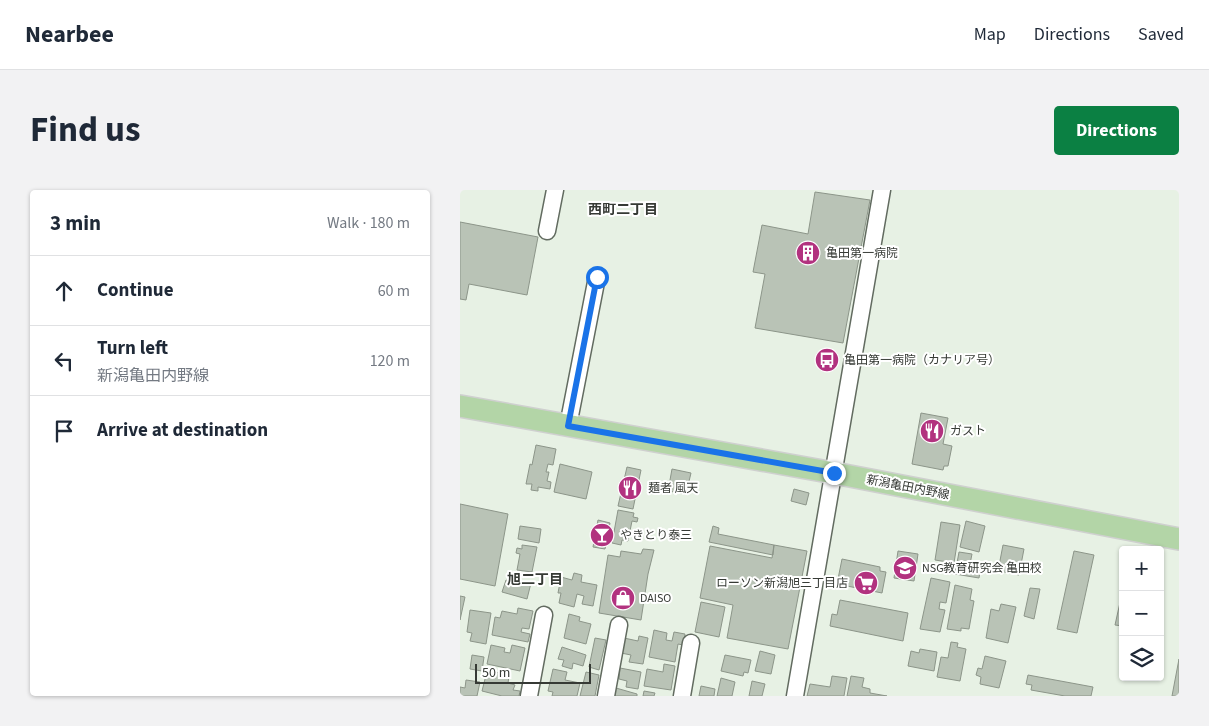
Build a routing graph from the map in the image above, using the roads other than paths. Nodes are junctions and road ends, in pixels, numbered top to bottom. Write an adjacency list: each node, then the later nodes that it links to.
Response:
1 (555, 190): 3 (street)
2 (882, 190): 7 (street)
3 (547, 231)
4 (597, 277): 6 (street)
5 (460, 406): 6 (main road, 新潟亀田内野線)
6 (568, 426): 7 (main road, 新潟亀田内野線)
7 (834, 473): 8 (main road, 新潟亀田内野線); 15 (street)
8 (1179, 539)
9 (544, 615): 12 (street)
10 (619, 625): 13 (street)
11 (691, 642): 14 (street)
12 (529, 696)
13 (606, 696)
14 (682, 696)
15 (795, 696)

